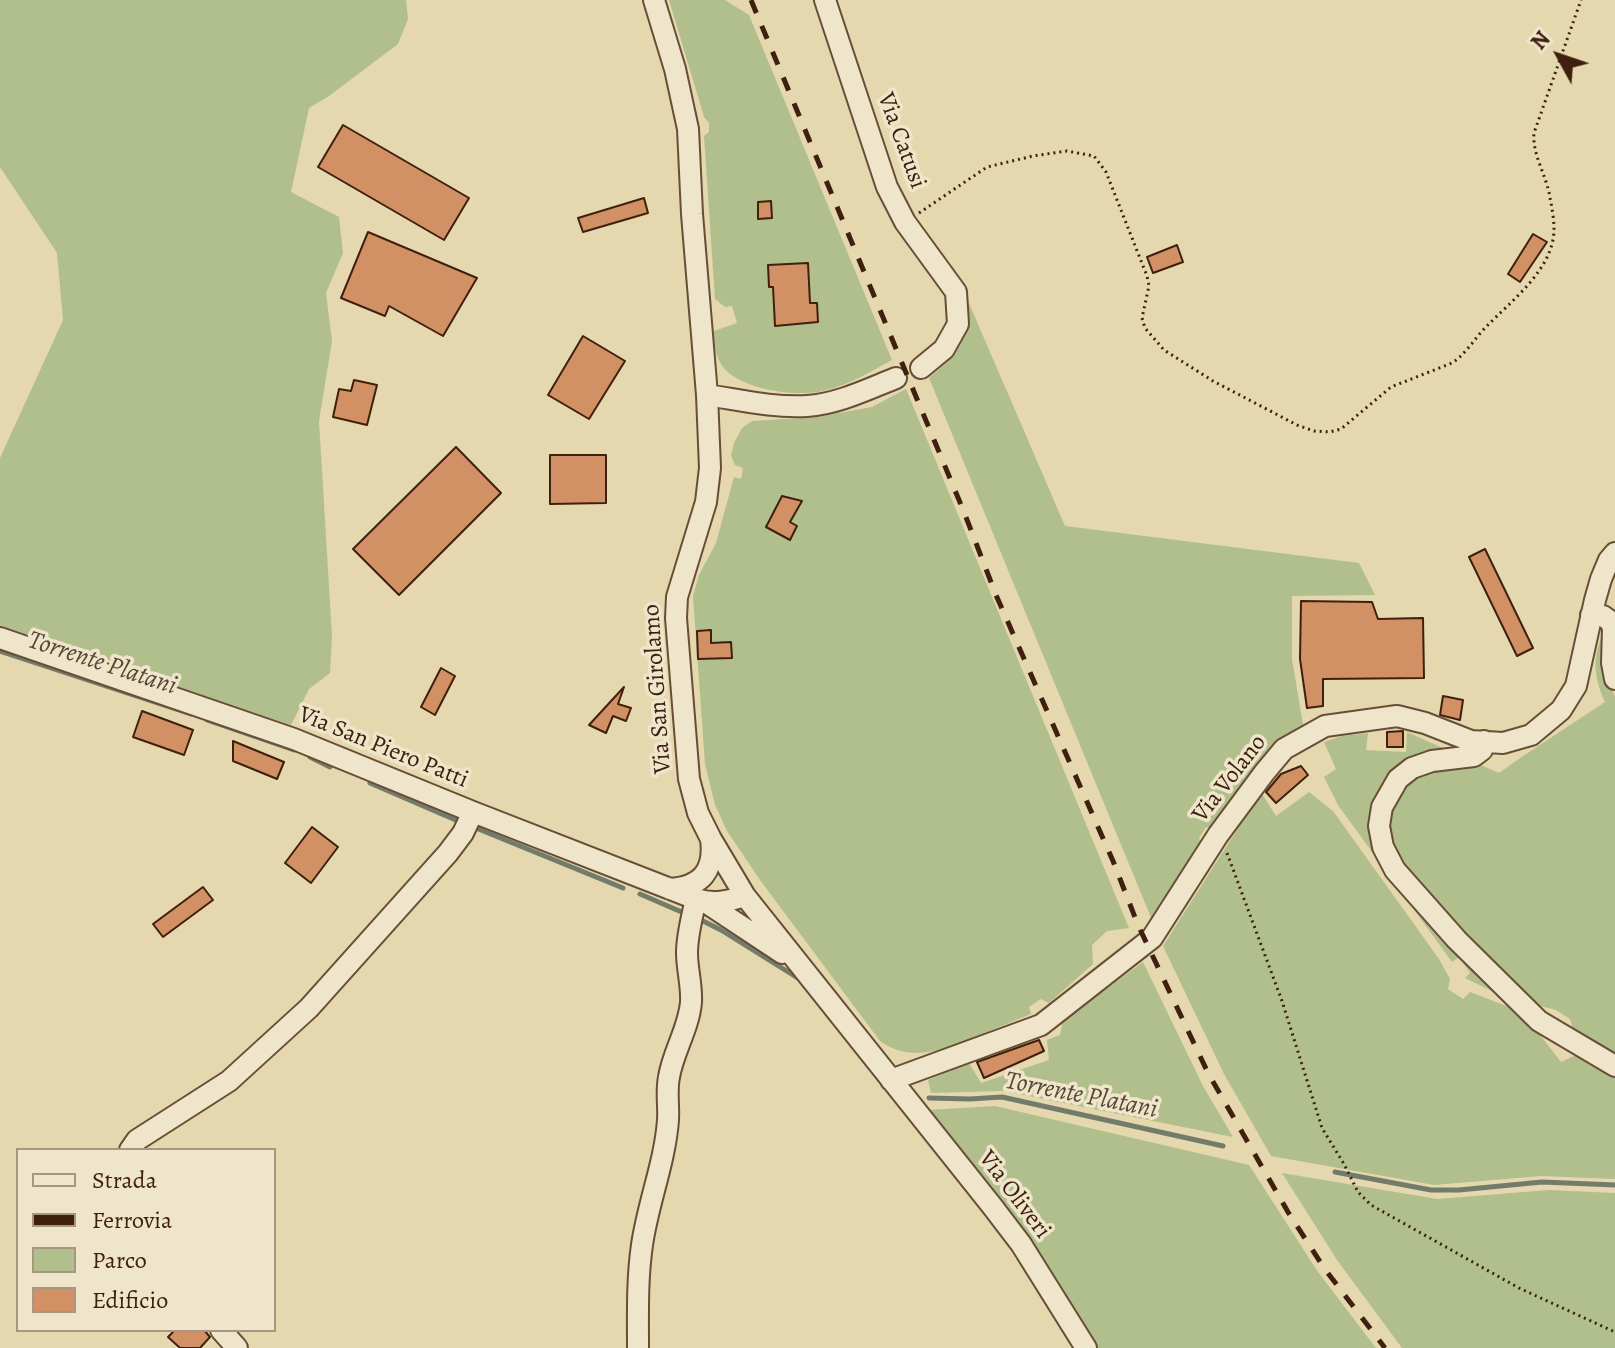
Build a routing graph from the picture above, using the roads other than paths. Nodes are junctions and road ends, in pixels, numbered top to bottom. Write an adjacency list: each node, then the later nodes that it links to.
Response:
1 (654, 0): 5 (street, Via San Girolamo)
2 (825, 0): 3 (street, Via Catusi)
3 (921, 368)
4 (896, 378): 5 (street)
5 (707, 395): 12 (street, Via San Girolamo)
6 (1615, 553): 7 (street, Via Volano)
7 (1591, 615): 9 (street); 10 (street, Via Volano)
8 (0, 638): 11 (street, Via San Piero Patti)
9 (1615, 679)
10 (1484, 741): 17 (street); 18 (street, Via Volano)
11 (473, 812): 13 (street, Via San Piero Patti); 19 (street)
12 (711, 839): 13 (street); 14 (street, Via San Girolamo)
13 (669, 889): 15 (street, Via San Piero Patti)
14 (745, 896): 15 (street, Via San Piero Patti); 16 (street, Via San Girolamo)
15 (700, 901): 16 (street); 22 (street)
16 (801, 967): 18 (street, Via San Girolamo)
17 (1615, 1066)
18 (891, 1080): 23 (street, Via Oliveri)
19 (131, 1148)
20 (223, 1332): 21 (street)
21 (237, 1348)
22 (638, 1348)
23 (1086, 1348)

